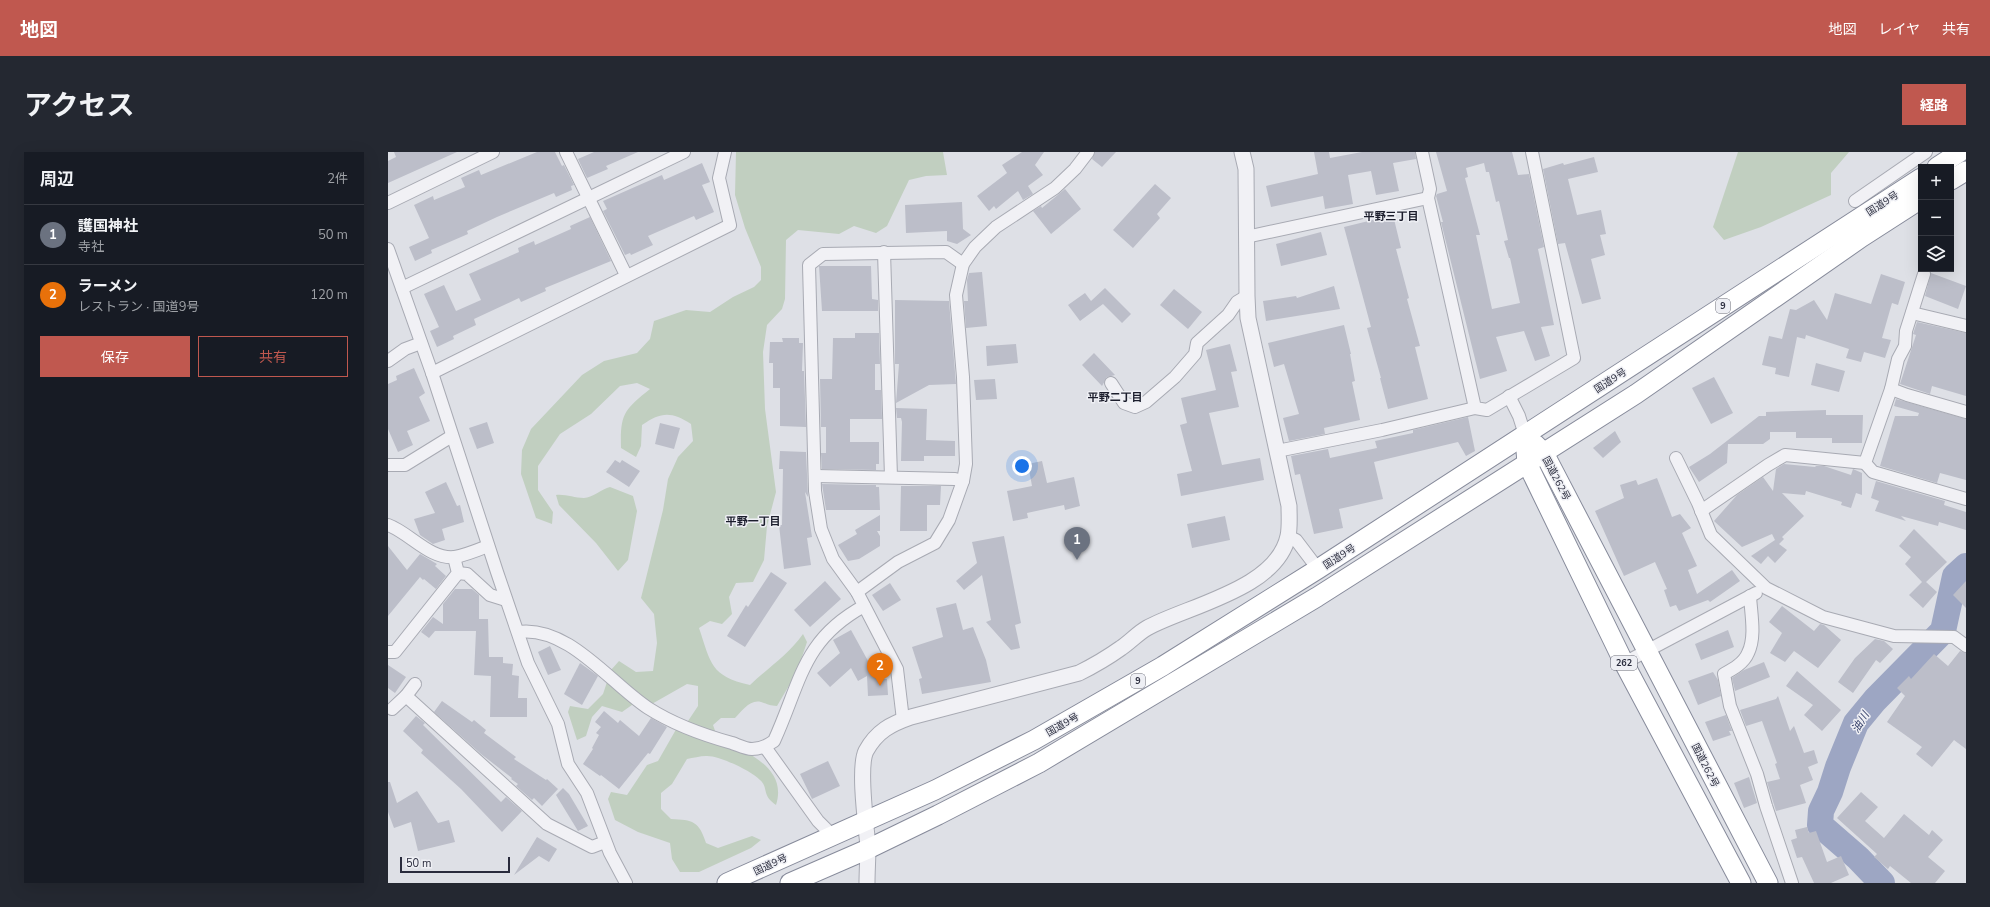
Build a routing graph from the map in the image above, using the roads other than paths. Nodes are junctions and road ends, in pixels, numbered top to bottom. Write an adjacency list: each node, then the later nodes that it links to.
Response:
1 (493, 152): 19 (street)
2 (566, 152): 15 (street)
3 (684, 152): 15 (street)
4 (725, 152): 25 (street)
5 (1088, 152): 23 (street)
6 (1242, 152): 20 (street)
7 (1422, 152): 16 (street)
8 (1532, 152): 35 (street)
9 (1926, 152): 17 (street)
10 (1960, 152): 11 (highway)
11 (1942, 164)
12 (1966, 171): 13 (highway)
13 (1954, 178)
14 (1918, 180): 38 (highway, 国道9号 / 9)
15 (588, 198): 25 (street); 26 (street)
16 (1428, 198): 20 (street); 36 (street)
17 (1855, 200)
18 (1919, 200): 41 (highway, 国道9号 / 9)
19 (388, 203)
20 (1246, 237): 27 (street)
21 (388, 249): 26 (street)
22 (884, 252): 23 (street); 46 (street); 47 (street)
23 (963, 264): 48 (street)
24 (1924, 274): 28 (street)
25 (626, 276): 32 (street)
26 (402, 288): 30 (street)
27 (1247, 296): 33 (street); 40 (street)
28 (1912, 313): 29 (street); 34 (street)
29 (1966, 326)
30 (421, 343): 31 (street); 32 (street)
31 (388, 361)
32 (432, 372): 39 (street)
33 (1111, 384)
34 (1891, 389): 37 (street); 44 (street)
35 (1509, 396): 36 (street); 38 (street)
36 (1475, 408): 40 (street)
37 (1966, 412)
38 (1525, 435): 41 (highway, 国道262号 / 262); 43 (highway, 国道262号 / 262); 55 (highway, 国道9号 / 9)
39 (452, 436): 45 (street); 53 (street)
40 (1277, 451): 52 (street)
41 (1544, 453): 43 (highway, 9); 64 (highway, 国道262号 / 262)
42 (1676, 458): 50 (street)
43 (1527, 463): 66 (highway, 国道262号 / 262); 75 (highway, 9)
44 (1865, 463): 49 (street); 50 (street)
45 (388, 465)
46 (816, 476): 47 (street); 58 (street)
47 (891, 477): 48 (street)
48 (963, 481): 58 (street)
49 (1966, 499)
50 (1701, 512): 57 (street)
51 (388, 526): 54 (street)
52 (1288, 536): 55 (street); 70 (street)
53 (488, 546): 54 (street); 60 (street)
54 (454, 557): 56 (street)
55 (1318, 569): 72 (highway, 国道9号 / 9)
56 (458, 572): 60 (street); 65 (street)
57 (1766, 588): 59 (street); 63 (street)
58 (857, 592): 61 (street)
59 (1750, 596): 64 (street); 82 (street)
60 (506, 600): 62 (street)
61 (864, 606): 70 (street); 71 (street)
62 (518, 632): 71 (street); 74 (street)
63 (1966, 646)
64 (1647, 651): 66 (street); 81 (highway, 国道262号 / 262)
65 (388, 652)
66 (1624, 663): 80 (highway, 国道262号 / 262)
67 (416, 684): 68 (street)
68 (406, 696): 69 (street); 74 (street)
69 (392, 709)
70 (903, 720): 72 (street)
71 (765, 747): 73 (street)
72 (866, 820): 73 (highway, 国道9号 / 9); 75 (street)
73 (832, 835): 77 (highway, 国道9号 / 9)
74 (605, 842): 76 (street)
75 (868, 849): 78 (highway, 9); 79 (street)
76 (626, 883)
77 (727, 883)
78 (790, 883)
79 (867, 883)
80 (1741, 883)
81 (1768, 883)
82 (1792, 883)

